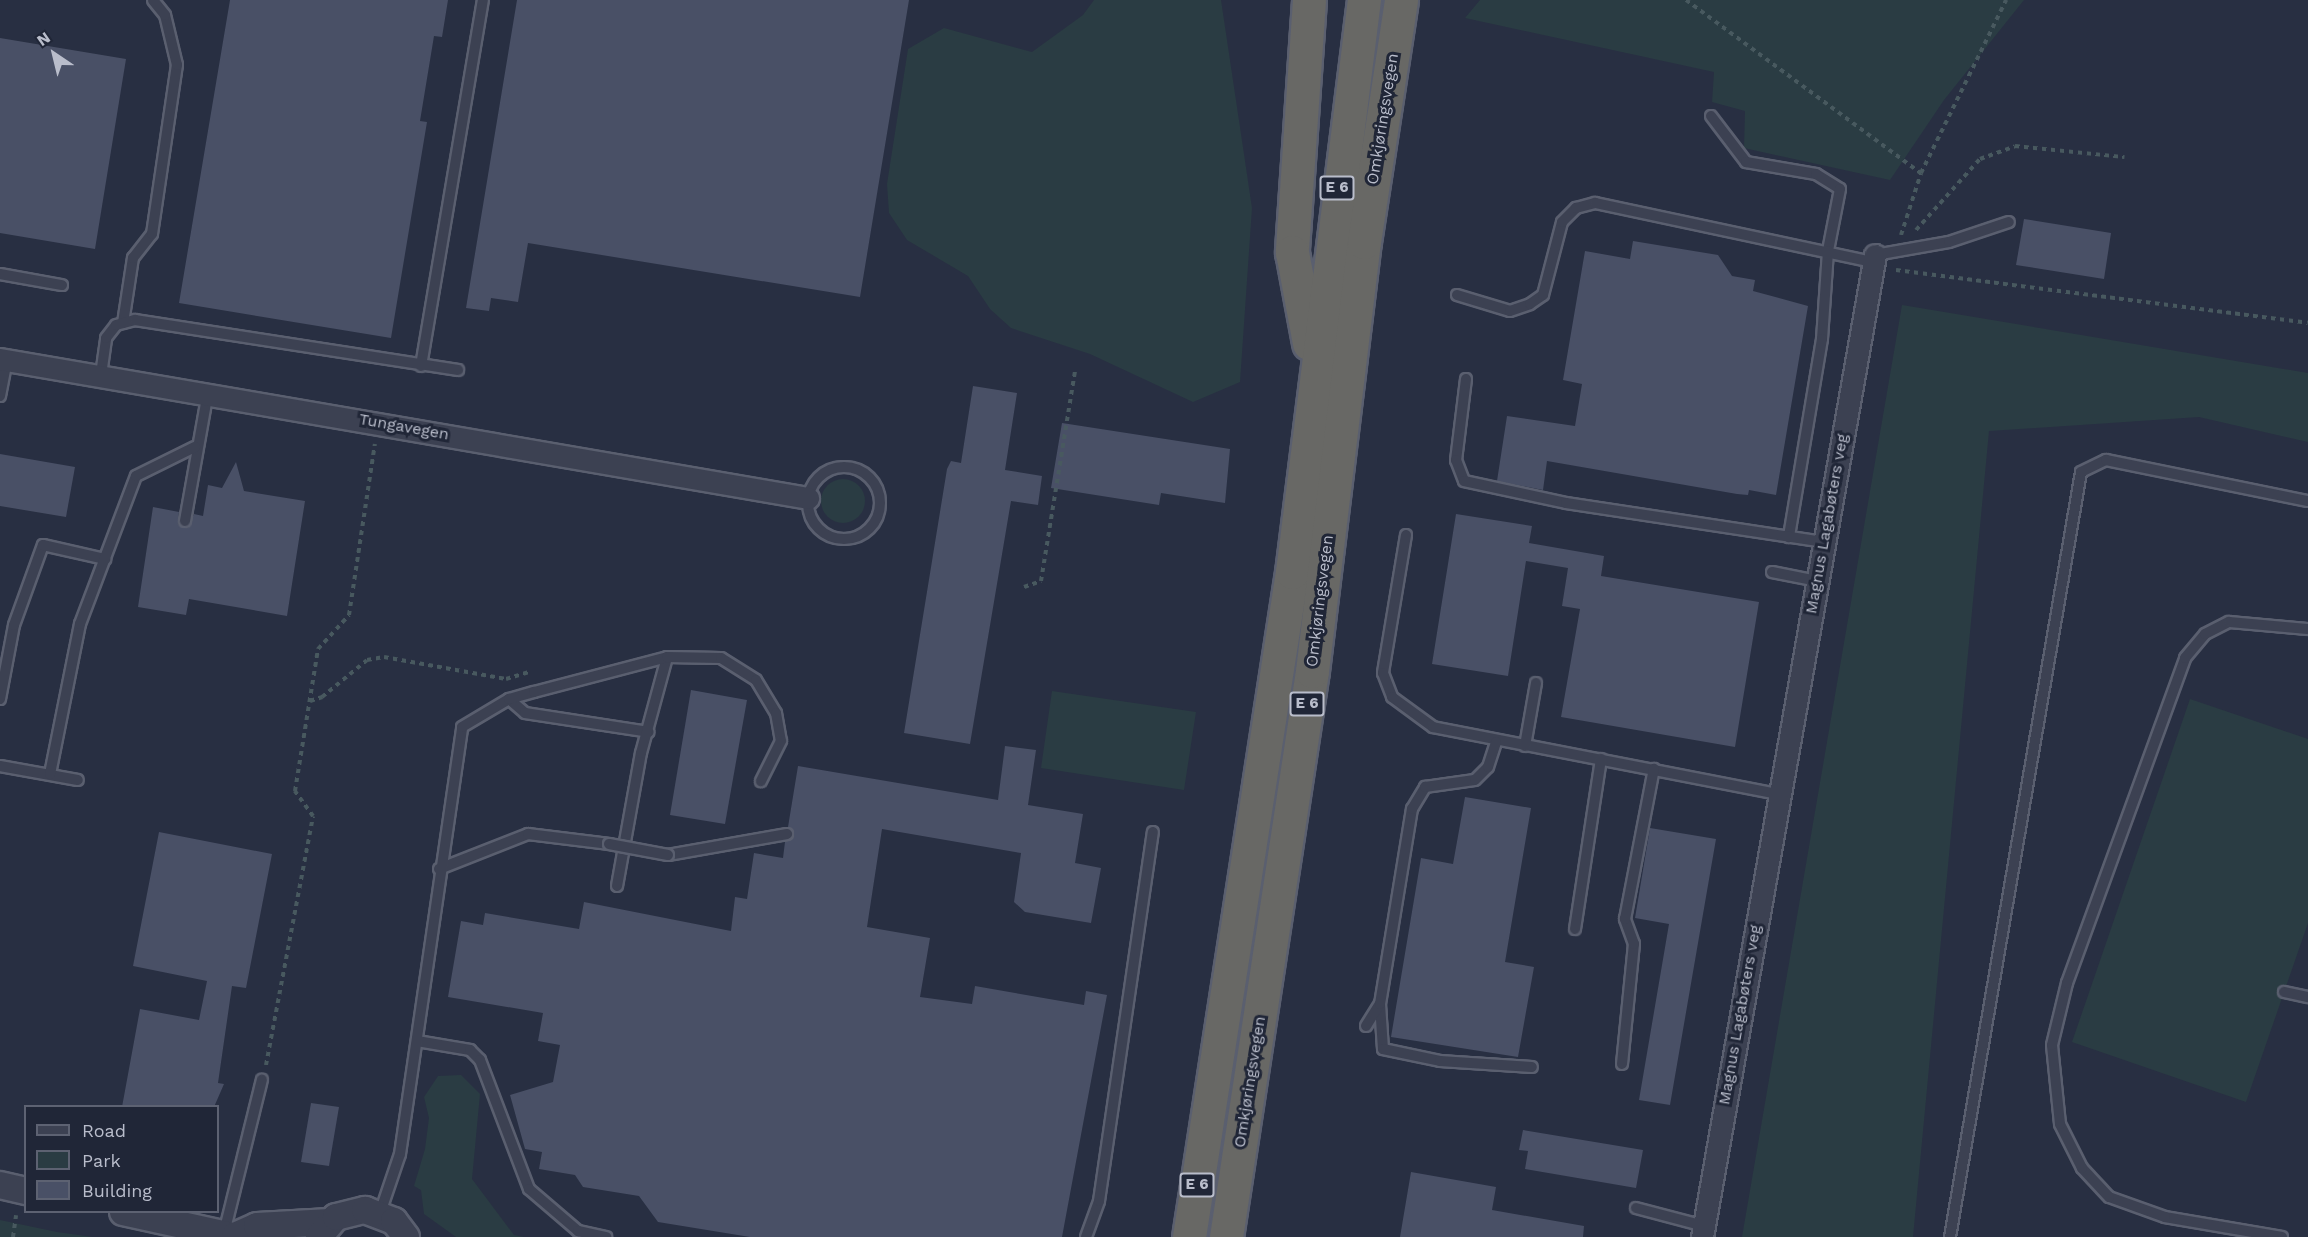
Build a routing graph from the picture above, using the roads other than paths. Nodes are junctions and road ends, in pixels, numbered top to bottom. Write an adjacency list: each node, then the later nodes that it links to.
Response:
1 (153, 0): 13 (lane)
2 (483, 0): 15 (lane)
3 (1309, 0): 18 (highway, E 6)
4 (1364, 0): 18 (highway, Omkjøringsvegen / E 6)
5 (1401, 0): 72 (highway, Omkjøringsvegen / E 6)
6 (1711, 116): 8 (lane)
7 (2009, 222): 9 (lane)
8 (1828, 251): 9 (lane); 12 (lane); 27 (lane)
9 (1874, 258): 28 (street, Magnus Lagabøters veg)
10 (0, 274): 11 (lane)
11 (62, 285)
12 (1457, 295)
13 (123, 323): 15 (lane); 17 (lane)
14 (3, 360): 17 (street, Tungavegen); 21 (lane)
15 (421, 366): 16 (lane)
16 (458, 370)
17 (100, 375): 20 (street, Tungavegen)
18 (1316, 377): 71 (highway, Omkjøringsvegen / E 6)
19 (1466, 379): 27 (lane)
20 (208, 392): 22 (lane); 23 (street, Tungavegen)
21 (0, 396)
22 (195, 447): 25 (lane); 29 (lane)
23 (808, 498): 23 (lane)
24 (2308, 501): 73 (lane)
25 (185, 521)
26 (1406, 535): 38 (lane)
27 (1789, 537): 28 (lane)
28 (1823, 542): 31 (street, Magnus Lagabøters veg)
29 (105, 559): 35 (lane); 43 (lane)
30 (1772, 572): 31 (lane)
31 (1818, 581): 46 (street, Magnus Lagabøters veg)
32 (2308, 629): 74 (lane)
33 (667, 657): 36 (lane); 37 (lane); 45 (lane)
34 (1536, 682): 39 (lane)
35 (0, 699)
36 (509, 699): 37 (lane); 49 (lane)
37 (649, 732): 50 (lane)
38 (1496, 742): 39 (lane); 54 (lane)
39 (1525, 746): 40 (lane)
40 (1601, 759): 42 (lane); 51 (lane)
41 (0, 766): 43 (lane)
42 (1654, 769): 46 (lane); 57 (lane)
43 (50, 774): 44 (lane)
44 (78, 780)
45 (761, 781)
46 (1779, 794): 66 (street, Magnus Lagabøters veg)
47 (1153, 832): 70 (lane)
48 (787, 834): 49 (lane, bridge)
49 (440, 869): 56 (lane)
50 (617, 886)
51 (1575, 929)
52 (2284, 992): 53 (lane)
53 (2308, 997)
54 (1380, 1004): 55 (lane); 58 (lane)
55 (1366, 1026)
56 (417, 1041): 64 (lane); 69 (lane)
57 (1622, 1064)
58 (1532, 1067)
59 (262, 1080): 67 (lane)
60 (0, 1185): 61 (street)
61 (24, 1191)
62 (1636, 1208): 66 (lane)
63 (128, 1213): 67 (street)
64 (380, 1213): 65 (street); 68 (street)
65 (324, 1230): 67 (street)
66 (1703, 1231)
67 (232, 1235)
68 (408, 1236)
69 (606, 1237)
70 (1086, 1237)
71 (1189, 1237)
72 (1226, 1237)
73 (1950, 1237)
74 (2282, 1237)

